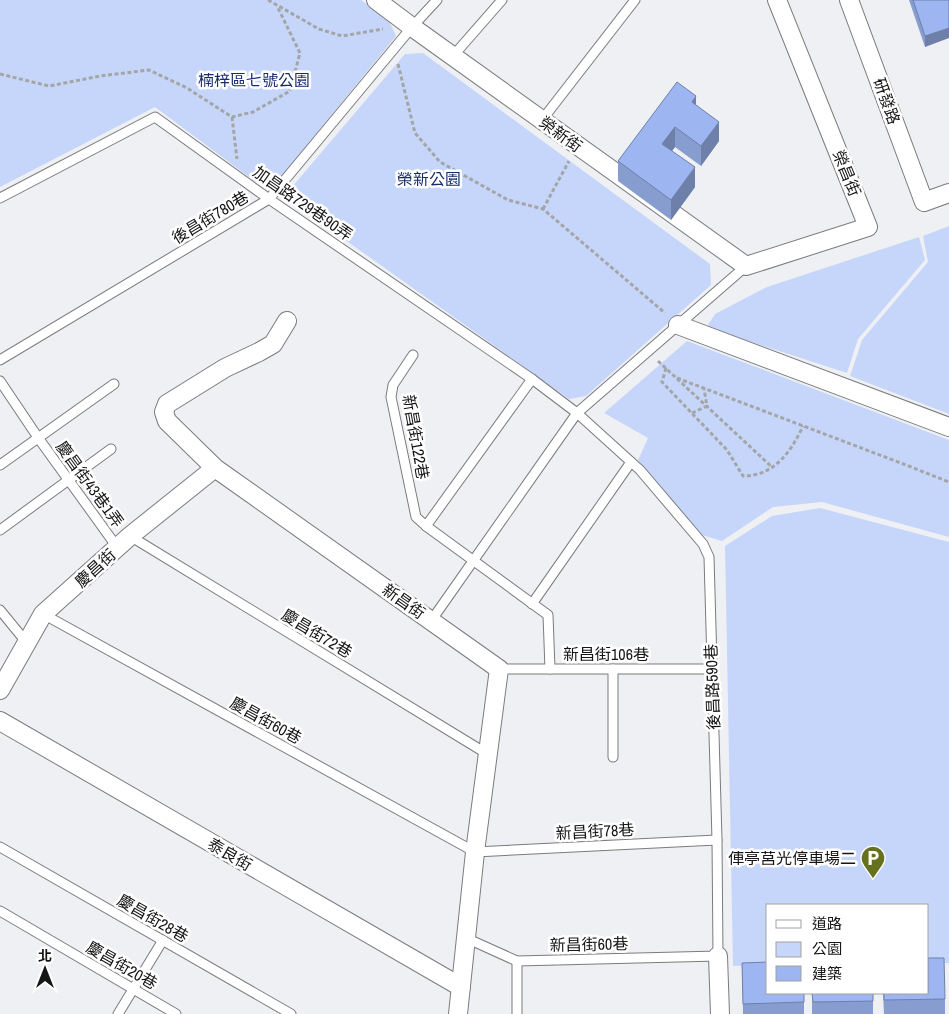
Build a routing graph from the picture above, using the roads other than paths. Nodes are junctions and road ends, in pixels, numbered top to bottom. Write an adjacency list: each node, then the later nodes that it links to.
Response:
1 (376, 0): 7 (street, 榮新街)
2 (437, 0): 7 (lane, 後昌街780巷)
3 (502, 0): 8 (lane)
4 (635, 0): 9 (lane)
5 (777, 0): 13 (street, 榮昌街)
6 (849, 0): 10 (street, 研發路)
7 (412, 28): 8 (street, 榮新街); 12 (lane, 後昌街780巷)
8 (453, 56): 9 (street, 榮新街)
9 (542, 120): 13 (street, 榮新街)
10 (949, 192)
11 (0, 198): 12 (lane, 加昌路729巷90弄)
12 (269, 200): 17 (lane, 後昌街780巷); 18 (lane, 加昌路729巷90弄)
13 (746, 266): 15 (lane)
14 (287, 322): 27 (street, 新昌街)
15 (678, 325): 21 (lane); 22 (street)
16 (413, 355): 29 (lane, 新昌街122巷)
17 (0, 360)
18 (532, 379): 21 (lane, 加昌路729巷90弄); 29 (lane, 新昌街122巷)
19 (0, 381): 23 (lane, 慶昌街43巷1弄)
20 (114, 384): 23 (lane, 慶昌街43巷1弄)
21 (577, 413): 25 (lane, 後昌路590巷); 32 (lane)
22 (949, 427)
23 (39, 439): 26 (lane, 慶昌街43巷1弄); 28 (lane, 慶昌街43巷1弄)
24 (111, 450): 28 (lane)
25 (632, 462): 33 (lane); 41 (lane, 後昌路590巷)
26 (0, 466)
27 (215, 468): 31 (street, 慶昌街); 36 (street, 新昌街)
28 (68, 479): 30 (lane); 31 (lane, 慶昌街43巷1弄)
29 (426, 526): 32 (lane, 新昌街122巷)
30 (0, 530)
31 (124, 542): 35 (street, 慶昌街); 44 (lane, 慶昌街72巷)
32 (473, 561): 33 (lane, 新昌街122巷); 36 (lane)
33 (532, 604): 39 (lane, 新昌街122巷)
34 (0, 610): 37 (lane)
35 (43, 614): 37 (street, 慶昌街); 48 (lane, 慶昌街60巷)
36 (431, 620): 38 (street, 新昌街)
37 (27, 644): 42 (street, 慶昌街)
38 (499, 669): 39 (lane, 新昌街106巷); 44 (street)
39 (550, 669): 40 (lane, 新昌街106巷)
40 (613, 669): 41 (lane, 新昌街106巷); 45 (lane)
41 (712, 669): 46 (lane, 後昌路590巷)
42 (0, 690)
43 (0, 721): 54 (street, 泰良街)
44 (489, 755): 48 (street)
45 (613, 757)
46 (717, 840): 48 (lane, 新昌街78巷); 52 (lane, 後昌路590巷)
47 (0, 848): 51 (lane, 慶昌街28巷)
48 (475, 852): 50 (street)
49 (0, 911): 55 (lane, 慶昌街20巷)
50 (466, 938): 53 (lane, 新昌街60巷); 54 (street)
51 (162, 940): 55 (lane); 58 (lane, 慶昌街28巷)
52 (718, 956): 53 (lane, 新昌街60巷); 61 (street, 後昌路590巷)
53 (517, 961): 60 (lane)
54 (461, 988): 59 (street)
55 (134, 989): 56 (lane); 57 (lane, 慶昌街20巷)
56 (118, 1014)
57 (176, 1014)
58 (291, 1014)
59 (458, 1014)
60 (517, 1014)
61 (720, 1014)

